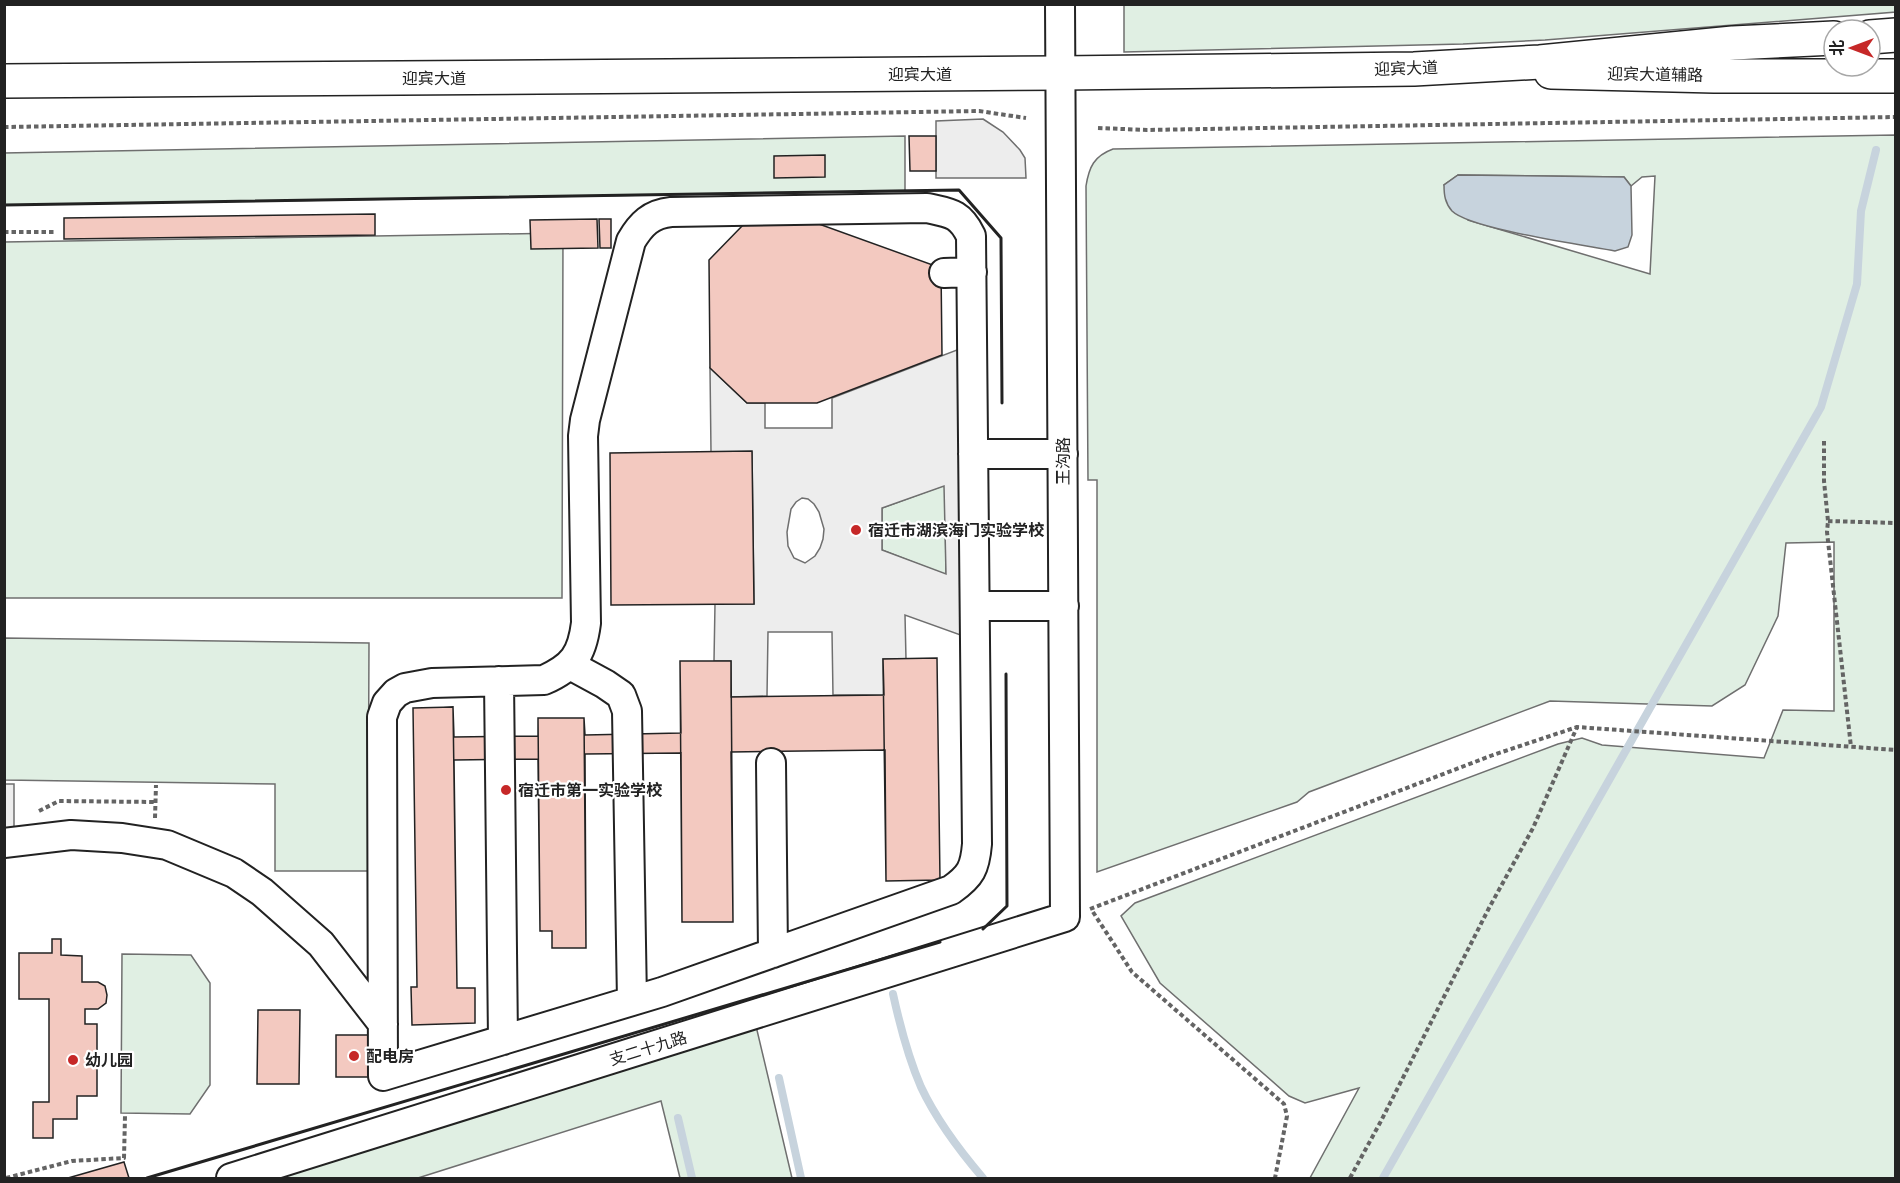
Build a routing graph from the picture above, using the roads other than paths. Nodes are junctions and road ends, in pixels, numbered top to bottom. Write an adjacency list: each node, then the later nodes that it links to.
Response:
1 (1060, 4): 4 (street, 王沟路)
2 (1822, 39): 3 (main road, 迎宾大道)
3 (1414, 69): 4 (main road, 迎宾大道); 5 (main road, 迎宾大道辅路)
4 (1061, 74): 6 (main road, 迎宾大道); 8 (street, 王沟路)
5 (1896, 76)
6 (4, 81)
7 (973, 454): 8 (street); 9 (street); 11 (street)
8 (1063, 454): 10 (street, 王沟路)
9 (975, 606): 10 (street); 16 (street)
10 (1064, 606): 15 (street, 王沟路)
11 (570, 665): 12 (street); 17 (street)
12 (500, 681): 18 (street); 19 (street)
13 (771, 763): 16 (street)
14 (4, 843): 18 (street)
15 (1078, 913): 20 (street, 支二十九路)
16 (773, 953): 17 (street)
17 (632, 1001): 19 (street)
18 (383, 1024): 19 (street)
19 (503, 1040)
20 (231, 1179)

